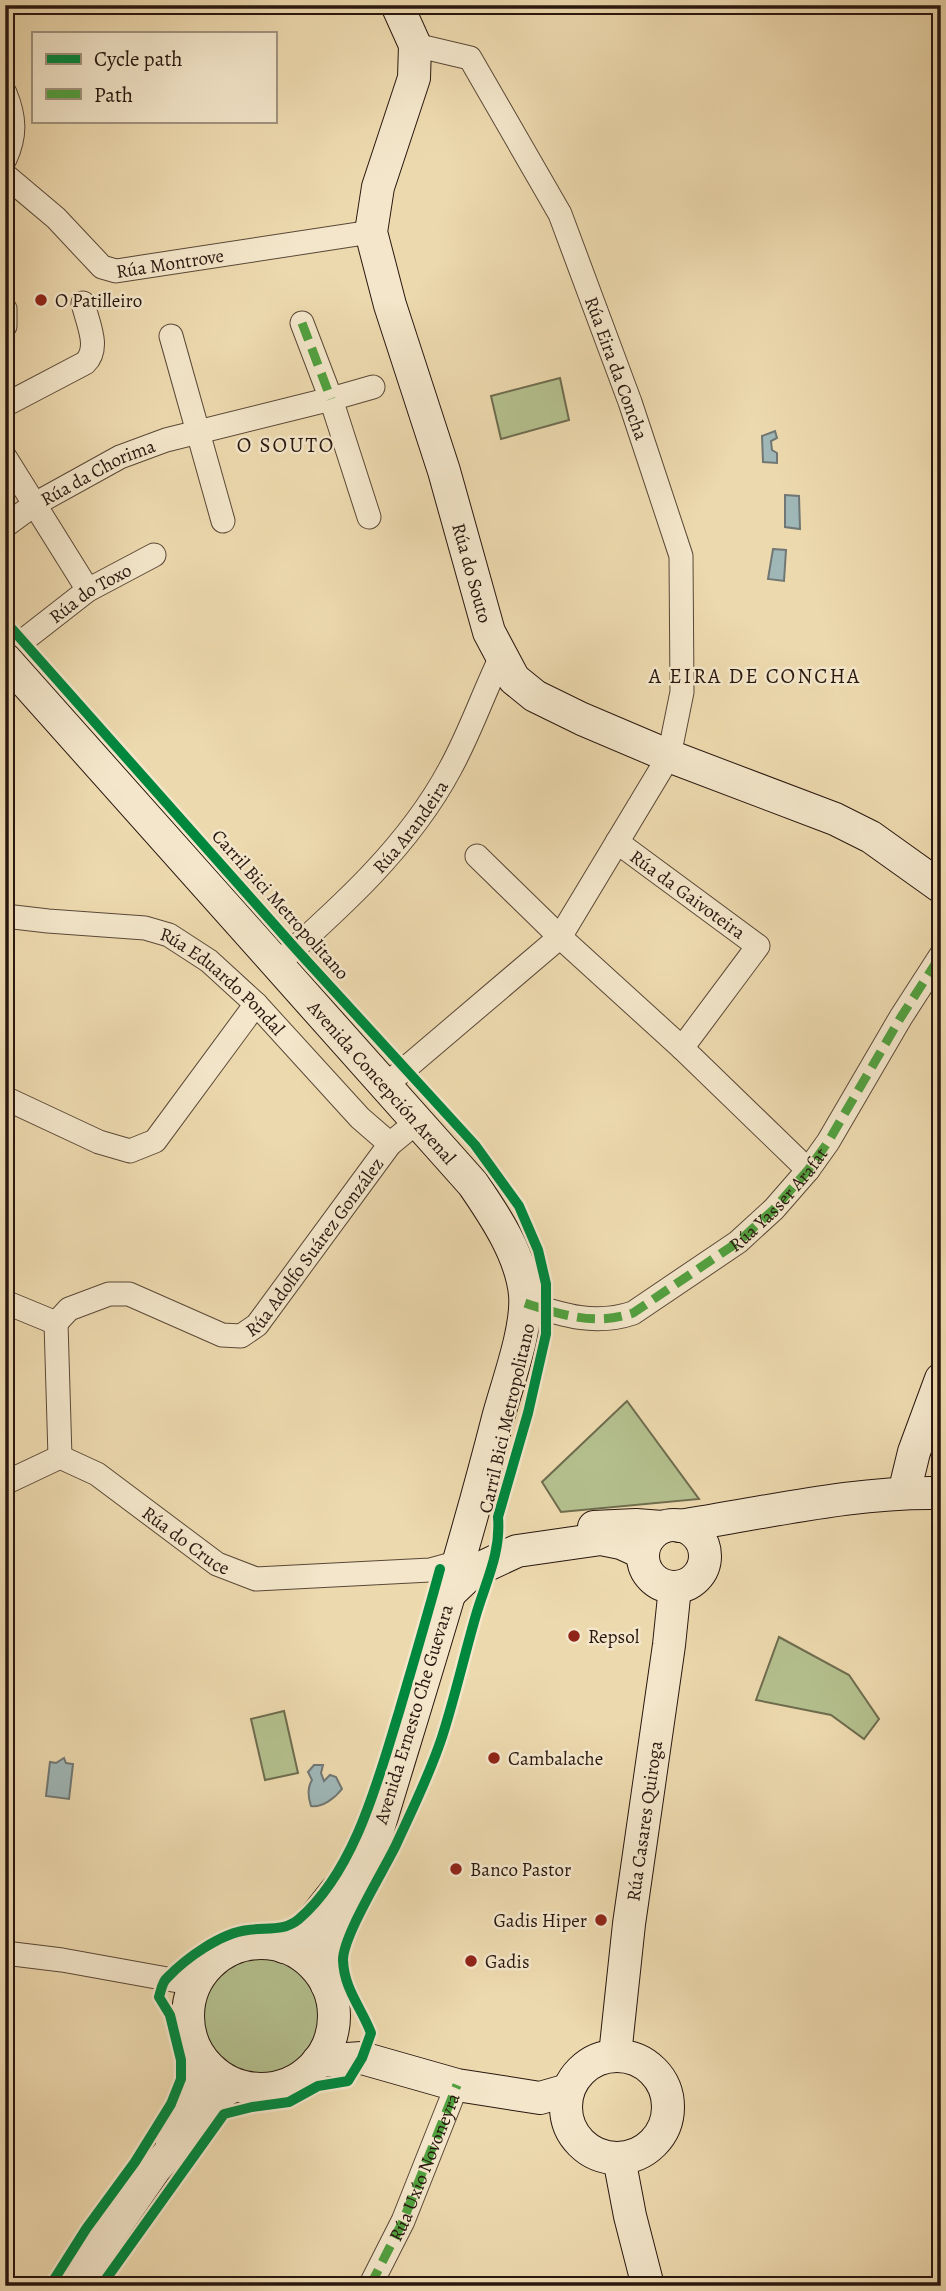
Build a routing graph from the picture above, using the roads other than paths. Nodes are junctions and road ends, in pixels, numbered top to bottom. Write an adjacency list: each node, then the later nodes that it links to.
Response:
1 (397, 5): 2 (street, Rúa do Souto)
2 (415, 46): 6 (street, Rúa do Souto); 26 (street, Rúa Eira da Concha)
3 (5, 93): 4 (street)
4 (5, 159)
5 (5, 175): 6 (street, Rúa Montrove)
6 (370, 232): 24 (street, Rúa do Souto)
7 (83, 303): 14 (street)
8 (5, 309): 10 (street)
9 (302, 323): 13 (street)
10 (5, 326)
11 (171, 336): 15 (street)
12 (373, 387): 13 (street, Rúa da Chorima)
13 (331, 398): 15 (street, Rúa da Chorima); 18 (street)
14 (5, 405)
15 (198, 433): 17 (street, Rúa da Chorima); 19 (street)
16 (5, 457): 17 (street)
17 (34, 504): 20 (street, Rúa da Chorima); 22 (street)
18 (369, 517)
19 (222, 521)
20 (5, 527)
21 (154, 555): 22 (street, Rúa do Toxo)
22 (88, 590): 23 (street, Rúa do Toxo)
23 (29, 636)
24 (501, 657): 26 (street, Rúa do Souto); 33 (street, Rúa Arandeira)
25 (5, 659): 33 (street, Avenida Concepción Arenal)
26 (669, 756): 27 (street, Rúa da Gaivoteira); 29 (street, Rúa do Souto)
27 (617, 842): 31 (street, Rúa da Gaivoteira); 35 (street, Rúa da Gaivoteira)
28 (477, 856): 31 (street)
29 (941, 887)
30 (5, 916): 34 (street, Rúa Eduardo Pondal)
31 (560, 937): 35 (street); 36 (street, Rúa da Gaivoteira)
32 (941, 955): 40 (street, Rúa Yasser Arafat)
33 (276, 964): 36 (street, Avenida Concepción Arenal)
34 (256, 1004): 37 (street); 39 (street, Rúa Eduardo Pondal)
35 (682, 1048): 40 (street)
36 (386, 1085): 38 (street, Avenida Concepción Arenal)
37 (5, 1098)
38 (418, 1121): 39 (street, Rúa Adolfo Suárez González); 42 (street, Avenida Concepción Arenal)
39 (390, 1144): 43 (street, Rúa Adolfo Suárez González)
40 (808, 1170): 42 (street, Rúa Yasser Arafat)
41 (5, 1302): 43 (street)
42 (525, 1303): 49 (street, Avenida Concepción Arenal)
43 (56, 1324): 45 (street)
44 (941, 1379): 47 (street)
45 (60, 1457): 46 (street); 54 (street, Rúa do Cruce)
46 (5, 1483)
47 (904, 1493): 48 (street); 50 (street)
48 (941, 1493)
49 (474, 1507): 51 (street); 54 (street, Avenida Concepción Arenal)
50 (734, 1518): 51 (street); 52 (street)
51 (671, 1527): 52 (street); 53 (street)
52 (704, 1548): 55 (street)
53 (643, 1553): 55 (street); 56 (street)
54 (459, 1562): 56 (street, Avenida Concepción Arenal)
55 (675, 1587): 64 (street, Rúa Casares Quiroga)
56 (450, 1593): 57 (street, Avenida Ernesto Che Guevara)
57 (376, 1836): 58 (street, Avenida Ernesto Che Guevara); 61 (street, Avenida Ernesto Che Guevara)
58 (284, 1947): 60 (street); 61 (street)
59 (5, 1953): 60 (street)
60 (195, 1984): 63 (street)
61 (327, 1985): 62 (street)
62 (334, 2019): 65 (street); 66 (street)
63 (191, 2037): 67 (street); 71 (street)
64 (615, 2055): 69 (street); 70 (street)
65 (362, 2058): 66 (street); 68 (street)
66 (318, 2061): 67 (street)
67 (235, 2085): 71 (street)
68 (457, 2085): 69 (street); 73 (street, Rúa Uxío Novoneyra)
69 (558, 2102): 70 (street)
70 (620, 2158): 74 (street)
71 (155, 2169): 72 (street)
72 (74, 2286)
73 (370, 2286)
74 (648, 2286)

